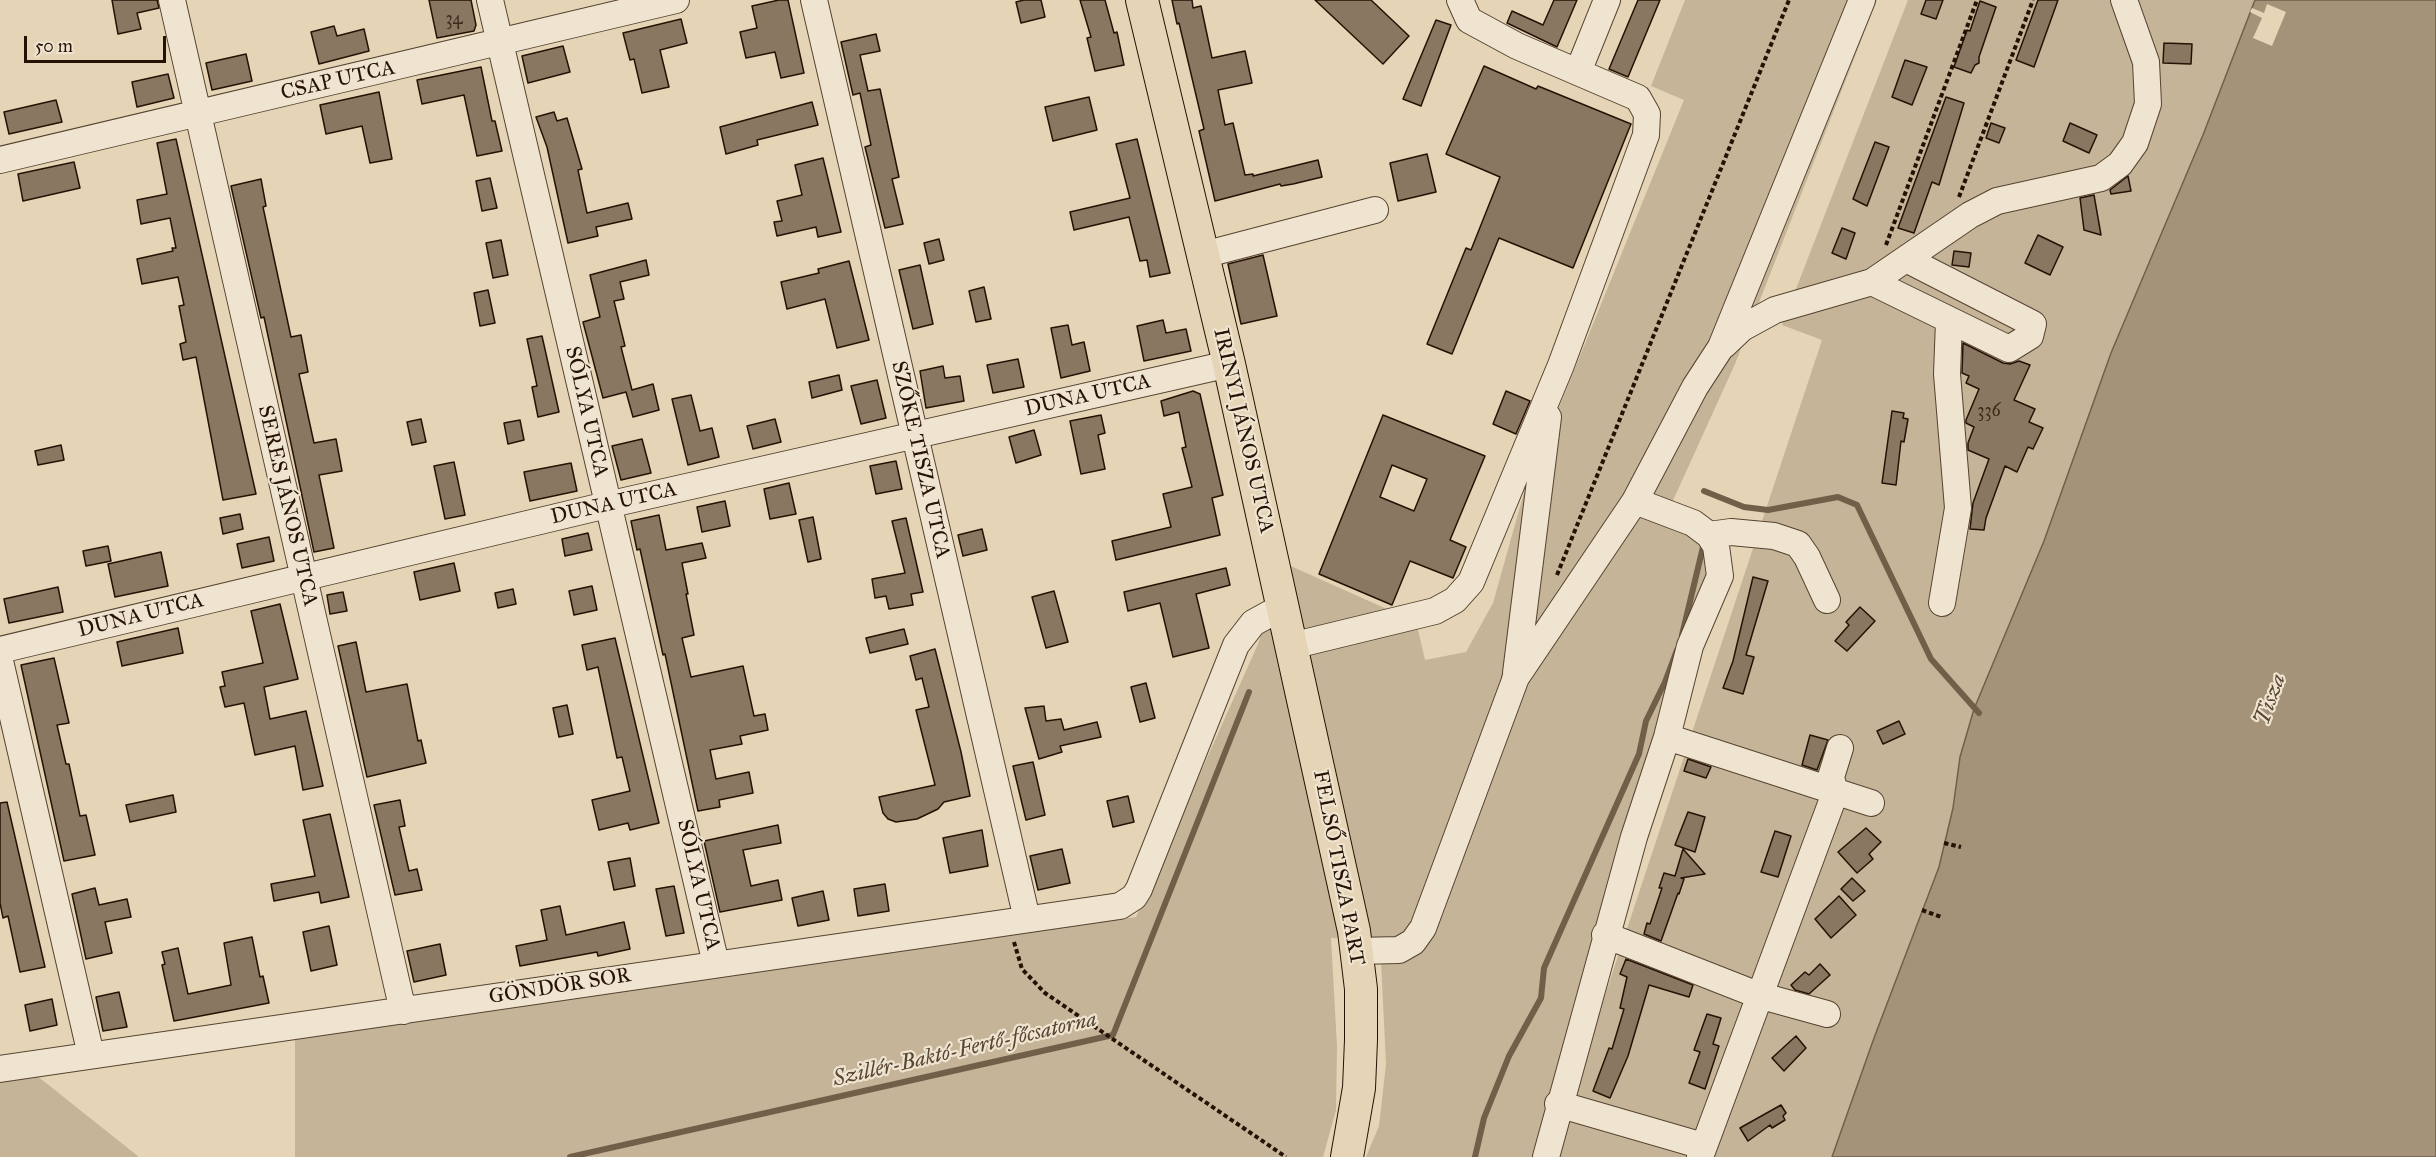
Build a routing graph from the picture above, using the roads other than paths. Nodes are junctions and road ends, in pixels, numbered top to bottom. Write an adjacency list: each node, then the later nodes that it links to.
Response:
1 (172, 0): 12 (street, SERES JÁNOS UTCA)
2 (490, 0): 10 (street, SÓLYA UTCA)
3 (676, 0): 10 (street, CSAP UTCA)
4 (814, 0): 22 (street, SZŐKE TISZA UTCA)
5 (1142, 0): 15 (main road, IRINYI JÁNOS UTCA)
6 (1460, 0): 11 (street)
7 (1607, 0): 11 (street)
8 (1862, 0): 19 (street)
9 (2124, 0): 16 (street)
10 (500, 42): 12 (street, CSAP UTCA); 24 (street, SÓLYA UTCA)
11 (1578, 72): 21 (street)
12 (198, 114): 13 (street, CSAP UTCA); 26 (street, SERES JÁNOS UTCA)
13 (0, 160)
14 (1375, 210): 15 (street)
15 (1203, 255): 20 (main road, IRINYI JÁNOS UTCA)
16 (1906, 259): 17 (street); 18 (street)
17 (1872, 282): 18 (street); 19 (street)
18 (1949, 321): 29 (street)
19 (1721, 347): 23 (street)
20 (1229, 364): 22 (street, DUNA UTCA); 30 (main road, IRINYI JÁNOS UTCA)
21 (1552, 386): 30 (street); 33 (street)
22 (914, 436): 24 (street, DUNA UTCA); 38 (street, SZŐKE TISZA UTCA)
23 (1635, 501): 25 (street); 33 (street)
24 (607, 505): 26 (street, DUNA UTCA); 41 (street, SÓLYA UTCA)
25 (1709, 535): 28 (street); 34 (street)
26 (303, 577): 31 (street, DUNA UTCA); 43 (street, SERES JÁNOS UTCA)
27 (1547, 600): 33 (street)
28 (1827, 600)
29 (1942, 603)
30 (1286, 624): 38 (street, GÖNDÖR SOR); 40 (main road, FELSŐ TISZA PART)
31 (0, 650)
32 (0, 662): 45 (street)
33 (1515, 679): 40 (street)
34 (1667, 737): 36 (street); 39 (street)
35 (1840, 748): 36 (street)
36 (1835, 793): 37 (street); 42 (street)
37 (1871, 802)
38 (1017, 920): 41 (street, GÖNDÖR SOR)
39 (1605, 935): 42 (street); 47 (street)
40 (1357, 951): 49 (main road, FELSŐ TISZA PART)
41 (716, 964): 43 (street, GÖNDÖR SOR)
42 (1758, 995): 44 (street); 48 (street)
43 (403, 1011): 45 (street, GÖNDÖR SOR)
44 (1827, 1014)
45 (91, 1056): 46 (street, GÖNDÖR SOR)
46 (0, 1069)
47 (1558, 1104): 48 (street); 50 (street)
48 (1701, 1151)
49 (1347, 1157)
50 (1546, 1157)

